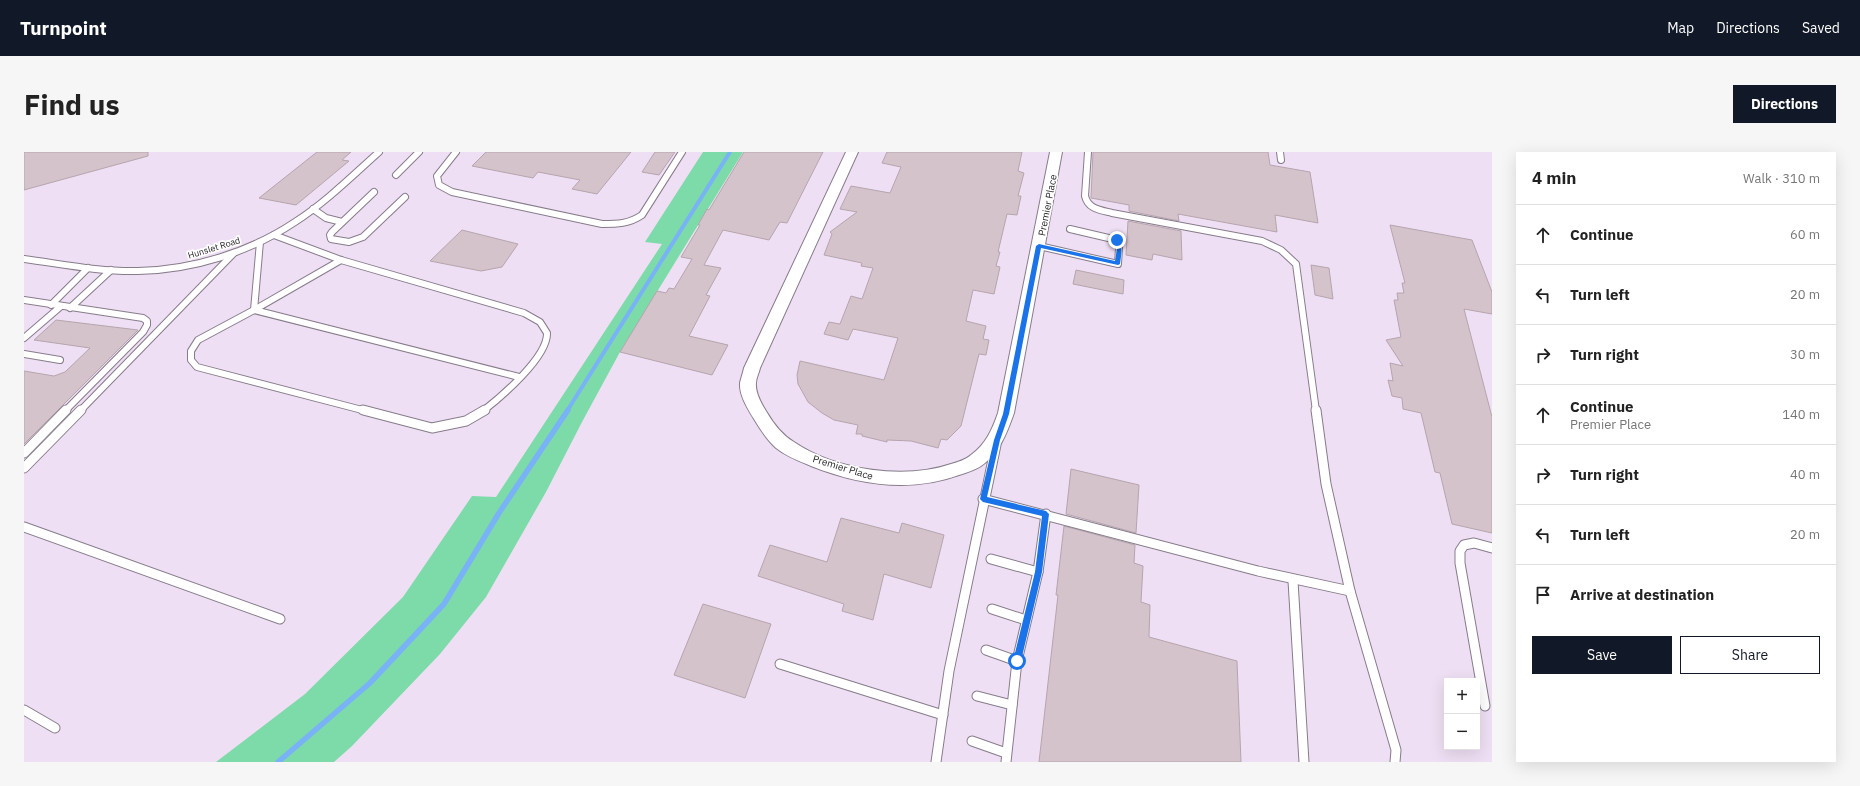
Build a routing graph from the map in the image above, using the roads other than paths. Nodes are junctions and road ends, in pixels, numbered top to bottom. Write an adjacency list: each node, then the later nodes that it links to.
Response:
1 (378, 152): 13 (lane, Hunslet Road)
2 (419, 152): 10 (lane)
3 (456, 152): 4 (lane)
4 (682, 152)
5 (852, 152): 33 (street, Premier Place)
6 (1056, 152): 18 (street, Premier Place)
7 (1088, 152): 43 (lane)
8 (1280, 152): 9 (lane)
9 (1281, 160)
10 (396, 174)
11 (374, 192): 14 (lane)
12 (405, 197): 14 (lane)
13 (312, 210): 14 (lane); 16 (lane, Hunslet Road)
14 (342, 222)
15 (1070, 229): 18 (lane)
16 (274, 235): 17 (lane, Hunslet Road); 21 (lane)
17 (260, 242): 19 (lane, Hunslet Road); 28 (lane)
18 (1039, 246): 33 (street, Premier Place)
19 (234, 252): 23 (lane, Hunslet Road); 35 (lane)
20 (24, 259): 22 (lane, Hunslet Road)
21 (342, 260): 28 (lane); 32 (lane)
22 (88, 268): 23 (lane, Hunslet Road); 25 (lane)
23 (111, 270): 27 (lane)
24 (24, 300): 25 (lane)
25 (51, 305): 26 (lane)
26 (60, 307): 27 (lane); 29 (lane)
27 (70, 308): 34 (lane)
28 (254, 310): 32 (lane); 32 (lane)
29 (24, 338)
30 (24, 354): 31 (lane)
31 (60, 360)
32 (519, 377)
33 (997, 440): 36 (lane)
34 (24, 453)
35 (24, 468)
36 (983, 499): 37 (lane); 54 (lane)
37 (1046, 514): 41 (lane); 42 (lane)
38 (24, 527): 45 (lane)
39 (1492, 548): 52 (lane)
40 (991, 559): 41 (lane)
41 (1038, 572): 46 (lane)
42 (1293, 581): 43 (lane); 59 (lane)
43 (1350, 591): 60 (lane)
44 (992, 609): 46 (lane)
45 (280, 619)
46 (1026, 620): 48 (lane)
47 (986, 650): 48 (lane)
48 (1017, 661): 51 (lane)
49 (780, 664): 54 (lane)
50 (977, 696): 51 (lane)
51 (1012, 705): 57 (lane)
52 (1485, 706)
53 (24, 710): 55 (lane)
54 (943, 715): 58 (lane)
55 (55, 728)
56 (972, 741): 57 (lane)
57 (1006, 757)
58 (936, 762)
59 (1304, 762)
60 (1395, 762)

